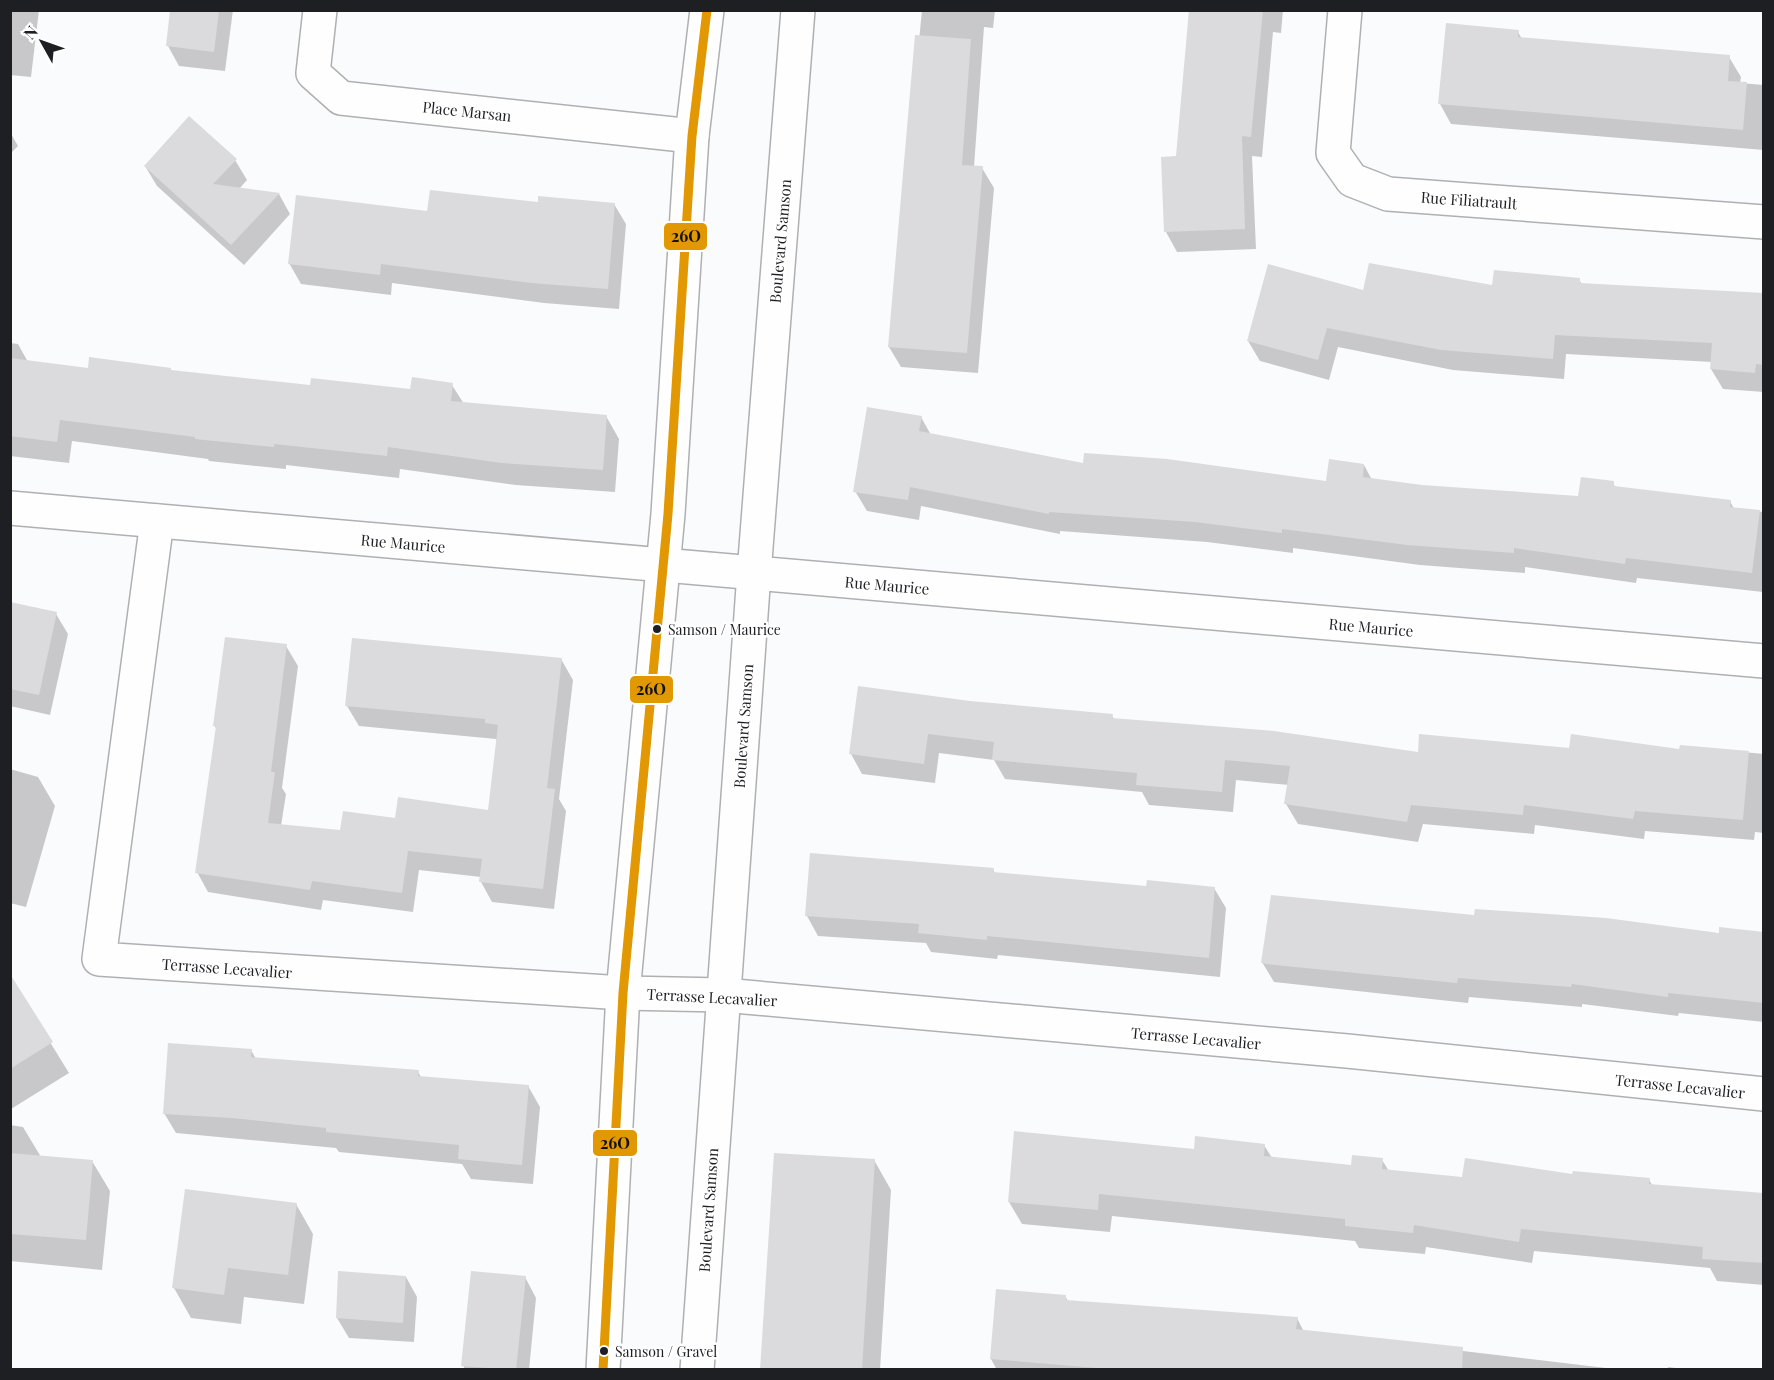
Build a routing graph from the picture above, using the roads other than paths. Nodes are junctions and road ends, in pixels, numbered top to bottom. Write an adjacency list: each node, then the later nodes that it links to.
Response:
1 (320, 10): 5 (street, Place Marsan)
2 (707, 10): 5 (street)
3 (798, 10): 10 (street, Boulevard Samson)
4 (1345, 10): 6 (street, Rue Filiatrault)
5 (692, 136): 9 (street)
6 (1764, 222)
7 (10, 508): 8 (street, Rue Maurice)
8 (157, 521): 9 (street, Rue Maurice); 12 (street, Terrasse Lecavalier)
9 (663, 565): 10 (street, Rue Maurice); 12 (street)
10 (754, 573): 11 (street, Rue Maurice); 13 (street, Boulevard Samson)
11 (1764, 661)
12 (623, 993): 13 (street, Terrasse Lecavalier); 15 (street)
13 (723, 995): 14 (street, Terrasse Lecavalier); 16 (street, Boulevard Samson)
14 (1764, 1094)
15 (603, 1370)
16 (697, 1370)

